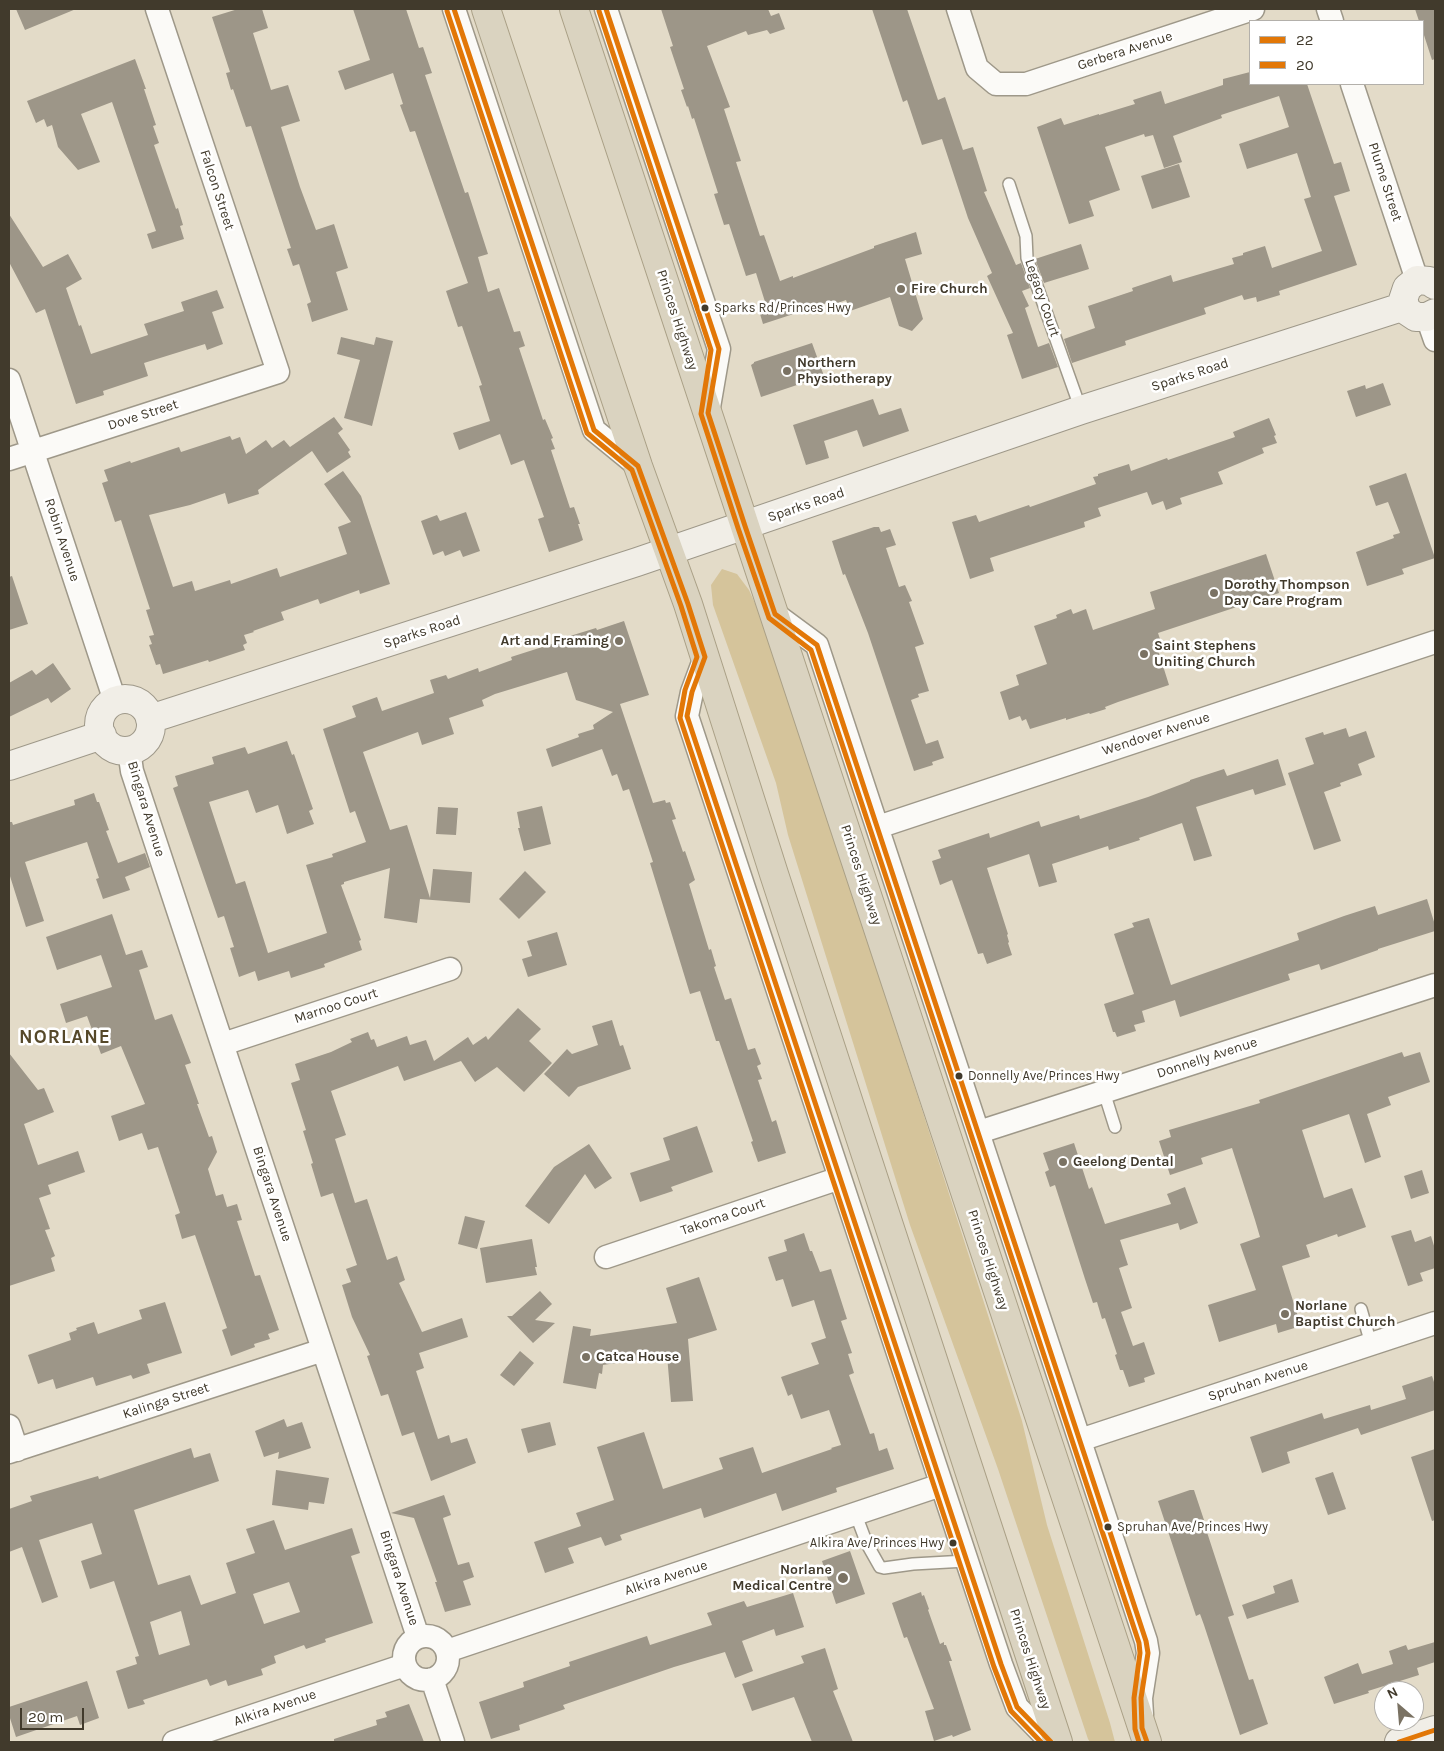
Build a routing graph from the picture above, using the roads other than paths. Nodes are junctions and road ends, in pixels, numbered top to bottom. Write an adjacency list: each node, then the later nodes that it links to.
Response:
1 (157, 9): 12 (street, Falcon Street)
2 (454, 9): 18 (street)
3 (486, 9): 18 (highway, Princes Highway)
4 (574, 9): 15 (highway, Princes Highway)
5 (606, 9): 15 (street)
6 (958, 9): 7 (street, Gerbera Avenue)
7 (1252, 9)
8 (1352, 85): 10 (street, Plume Street)
9 (1009, 184): 14 (lane, Legacy Court)
10 (1426, 282): 11 (street)
11 (1426, 319): 14 (street, Sparks Road)
12 (278, 372): 16 (street, Dove Street)
13 (9, 380): 16 (street, Robin Avenue)
14 (1081, 410): 19 (street, Sparks Road)
15 (708, 413): 19 (highway, Princes Highway)
16 (33, 451): 17 (street, Dove Street); 24 (street, Robin Avenue)
17 (9, 459)
18 (638, 466): 20 (highway, Princes Highway)
19 (745, 526): 20 (street, Sparks Road); 21 (highway, Princes Highway)
20 (669, 551): 23 (highway, Princes Highway); 25 (street, Sparks Road)
21 (775, 614): 29 (street); 53 (highway, Princes Highway)
22 (1435, 642): 29 (street, Wendover Avenue)
23 (705, 656): 36 (street); 57 (highway, Princes Highway)
24 (115, 701): 25 (street); 26 (street)
25 (150, 719): 27 (street)
26 (102, 735): 27 (street); 28 (street)
27 (129, 750): 32 (street, Bingara Avenue)
28 (9, 766)
29 (878, 828): 35 (street)
30 (450, 969): 32 (street, Marnoo Court)
31 (1435, 984): 33 (street, Donnelly Avenue)
32 (223, 1044): 41 (street, Bingara Avenue)
33 (1104, 1092): 34 (lane); 35 (street, Donnelly Avenue)
34 (1115, 1127)
35 (978, 1132): 43 (street)
36 (840, 1178): 37 (street, Takoma Court); 45 (street)
37 (606, 1257)
38 (1361, 1309): 40 (lane)
39 (1435, 1323): 40 (street, Spruhan Avenue)
40 (1371, 1344): 43 (street, Spruhan Avenue)
41 (323, 1350): 44 (street, Kalinga Street); 48 (street, Bingara Avenue)
42 (9, 1426): 44 (street)
43 (1080, 1440): 53 (street)
44 (13, 1451)
45 (941, 1486): 46 (street, Alkira Avenue); 47 (street)
46 (856, 1515): 47 (lane); 49 (street, Alkira Avenue)
47 (966, 1561): 56 (street)
48 (418, 1637): 49 (street); 50 (street)
49 (447, 1651): 51 (street)
50 (405, 1665): 51 (street); 54 (street, Alkira Avenue)
51 (432, 1679): 55 (street)
52 (1435, 1730): 58 (street)
53 (1144, 1737)
54 (174, 1742)
55 (453, 1742)
56 (1051, 1742)
57 (1058, 1742)
58 (1399, 1742)

